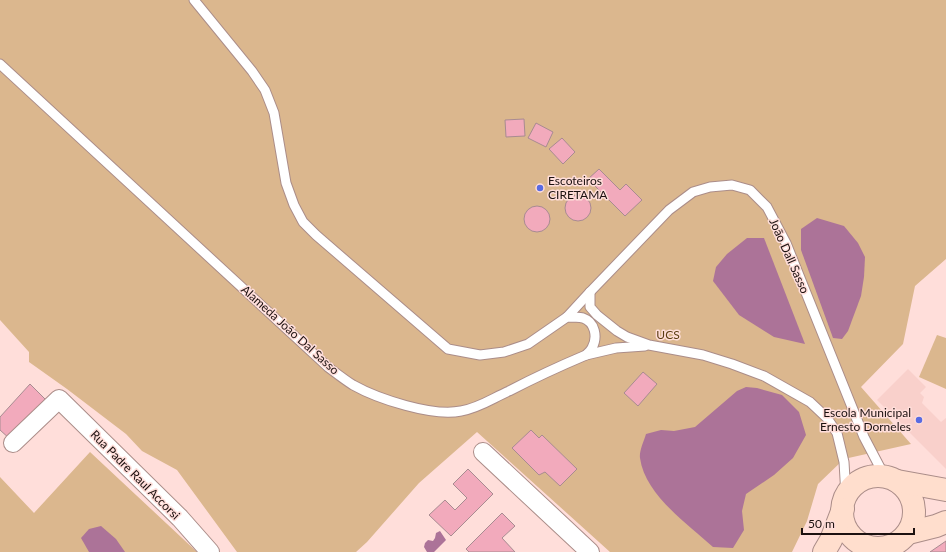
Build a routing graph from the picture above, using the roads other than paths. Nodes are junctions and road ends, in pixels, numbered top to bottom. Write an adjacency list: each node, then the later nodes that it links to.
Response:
1 (194, 0): 4 (lane)
2 (0, 64): 6 (lane, Alameda João Dal Sasso)
3 (590, 292): 4 (lane, João Dall Sasso); 5 (lane); 9 (lane, João Dall Sasso)
4 (567, 317): 6 (lane)
5 (649, 345): 6 (lane, Alameda João Dal Sasso); 11 (lane)
6 (586, 355)
7 (13, 442): 14 (street, Rua Padre Raul Accorsi)
8 (483, 452): 15 (street)
9 (891, 479): 10 (street); 11 (street); 13 (street)
10 (946, 490)
11 (844, 503): 13 (street); 16 (street)
12 (946, 522): 13 (street)
13 (899, 544)
14 (210, 552)
15 (590, 552)
16 (824, 552)

